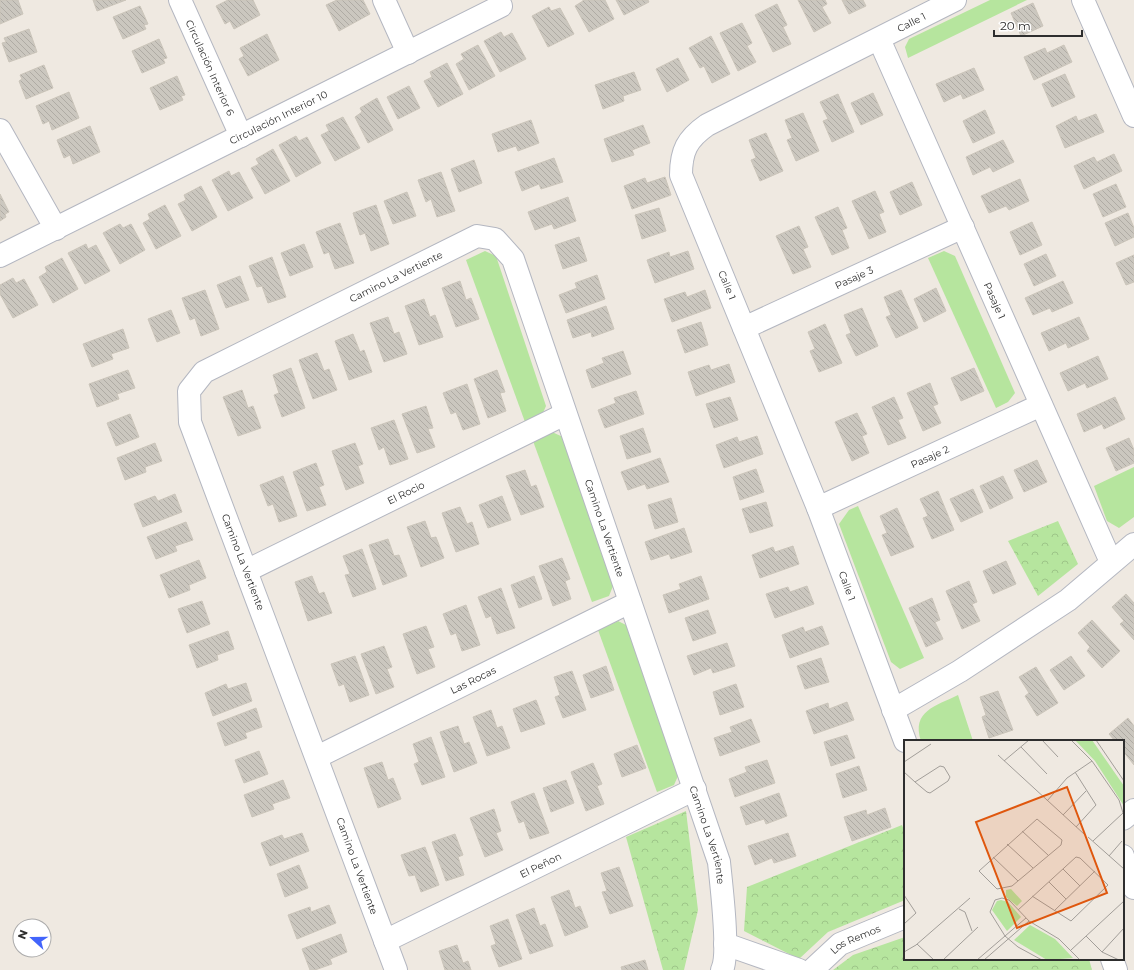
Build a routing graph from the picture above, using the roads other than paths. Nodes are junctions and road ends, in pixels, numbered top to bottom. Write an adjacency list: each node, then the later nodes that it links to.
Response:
1 (180, 0): 10 (street, Circulación Interior 6)
2 (384, 0): 7 (street)
3 (955, 0): 6 (street, Calle 1)
4 (1083, 0): 8 (street)
5 (501, 6): 7 (street, Circulación Interior 10)
6 (879, 39): 11 (street, Pasaje 1); 14 (street, Calle 1)
7 (408, 53): 10 (street, Circulación Interior 10)
8 (1134, 116)
9 (0, 130): 12 (street)
10 (241, 136): 12 (street, Circulación Interior 10)
11 (963, 227): 14 (street, Pasaje 3); 15 (street, Pasaje 1)
12 (56, 229): 13 (street, Circulación Interior 10)
13 (0, 256)
14 (744, 328): 17 (street, Calle 1)
15 (1041, 405): 17 (street, Pasaje 2); 19 (street, Pasaje 1)
16 (565, 414): 20 (street, El Rocio); 20 (street, Camino La Vertiente); 21 (street, Camino La Vertiente)
17 (818, 508): 22 (street, Calle 1)
18 (1134, 544): 19 (street)
19 (1111, 562): 22 (street)
20 (246, 571): 24 (street, Camino La Vertiente)
21 (630, 602): 24 (street, Las Rocas); 25 (street, Camino La Vertiente)
22 (893, 710): 23 (street, Calle 1)
23 (905, 740)
24 (317, 757): 31 (street, Camino La Vertiente)
25 (694, 789): 31 (street, El Peñon); 32 (street, Camino La Vertiente)
26 (1134, 810): 27 (street)
27 (1124, 817)
28 (1124, 859): 29 (street)
29 (1134, 888)
30 (904, 917): 37 (street, Los Remos)
31 (385, 941): 35 (street, Camino La Vertiente)
32 (725, 944): 34 (street, Camino La Vertiente); 36 (street)
33 (1112, 960): 38 (street)
34 (726, 969)
35 (396, 970)
36 (799, 970)
37 (812, 970)
38 (1116, 970)

